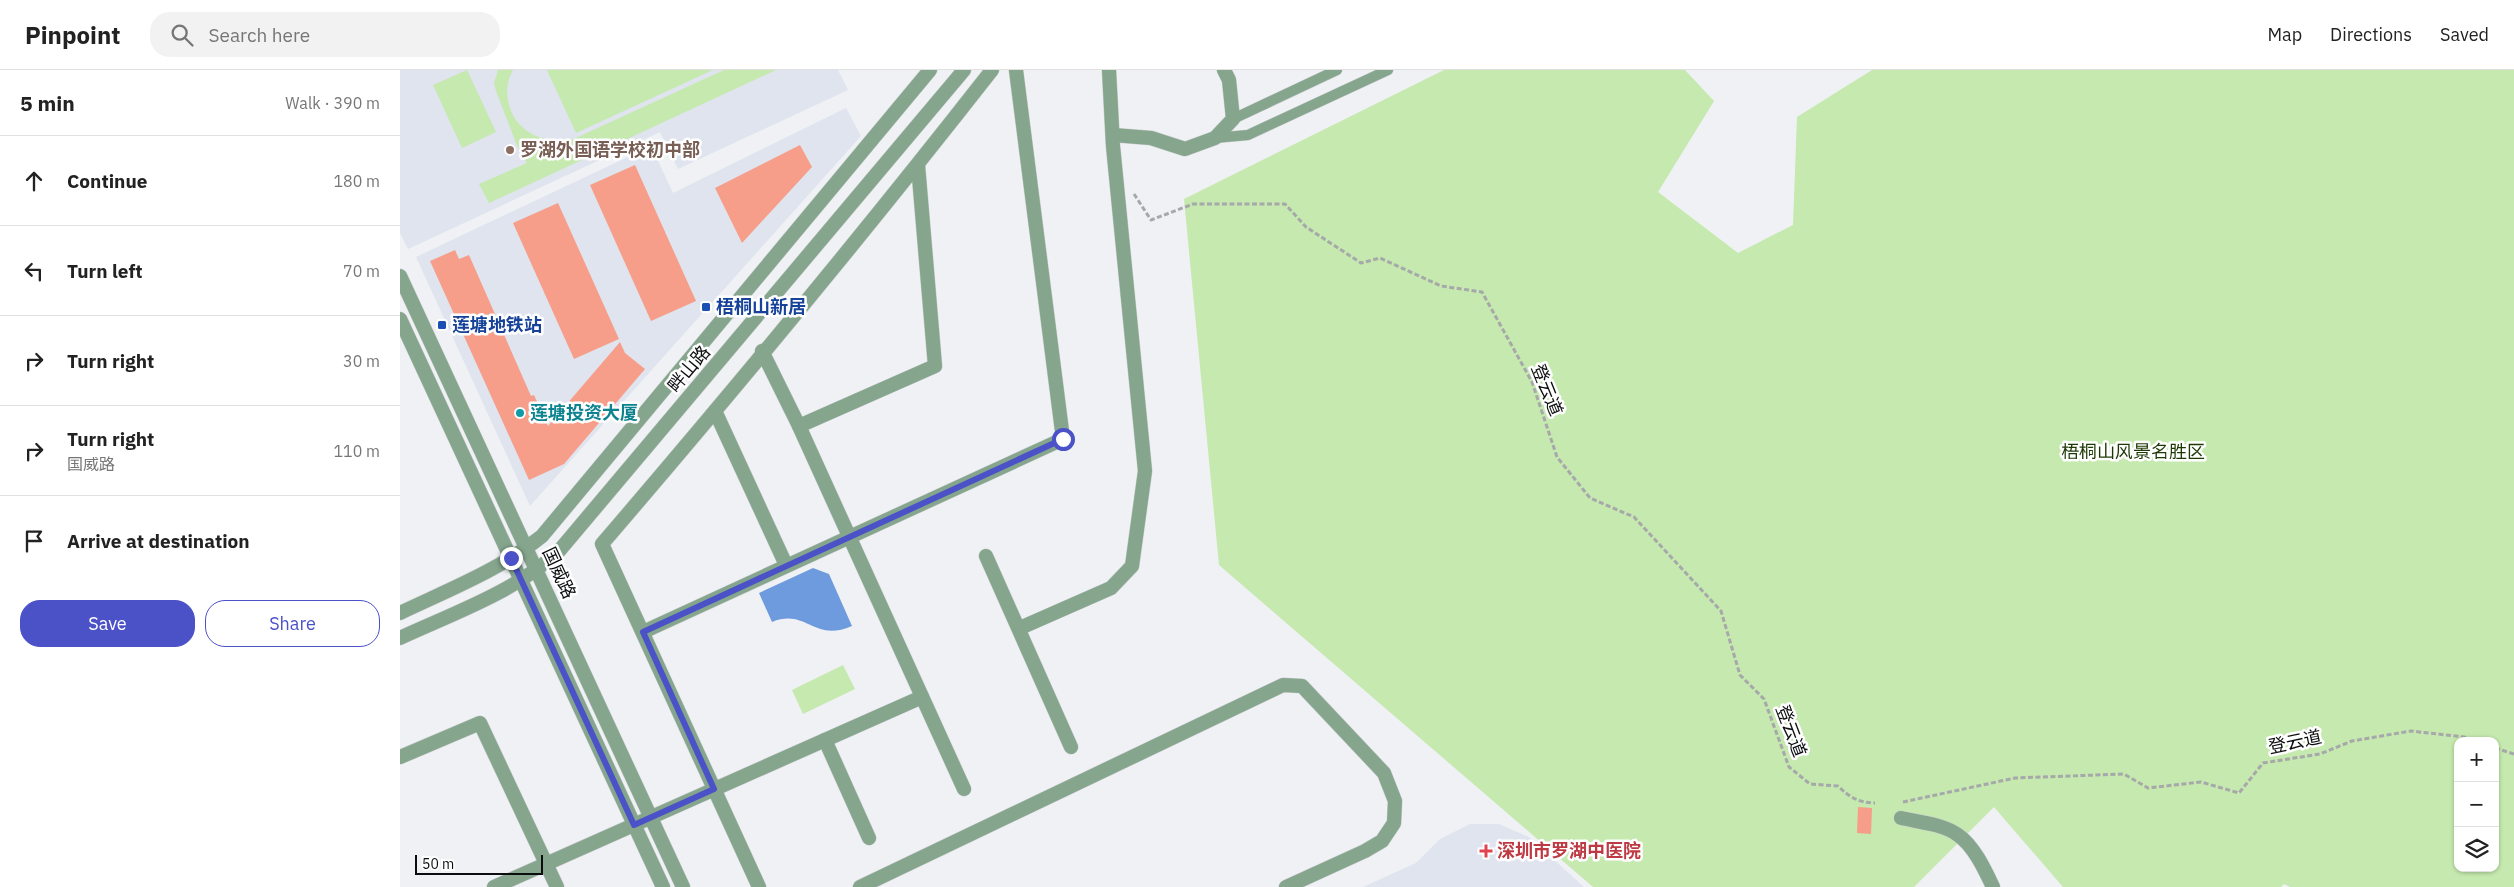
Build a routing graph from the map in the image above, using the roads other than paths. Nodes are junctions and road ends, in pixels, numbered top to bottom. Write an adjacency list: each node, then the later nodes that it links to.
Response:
1 (930, 70): 19 (street, 畔山路)
2 (964, 70): 23 (street, 畔山路)
3 (992, 70): 12 (street)
4 (1016, 70): 18 (street)
5 (1109, 70): 10 (street)
6 (1224, 70): 9 (street)
7 (1337, 70): 9 (lane)
8 (1388, 70): 11 (lane)
9 (1233, 119): 11 (street)
10 (1113, 135): 11 (street); 26 (street)
11 (1215, 138)
12 (918, 165): 15 (street); 17 (street)
13 (400, 276): 19 (street, 国威路)
14 (400, 319): 21 (street, 国威路)
15 (762, 351): 16 (street); 17 (street)
16 (715, 412): 22 (street); 27 (street)
17 (799, 426): 18 (street)
18 (850, 537): 22 (street); 29 (street)
19 (527, 549): 21 (street, 畔山路); 23 (street, 国威路)
20 (986, 556): 26 (street)
21 (511, 558): 24 (street, 国威路); 25 (street, 畔山路)
22 (786, 565): 27 (street)
23 (537, 570): 24 (street, 畔山路); 35 (street, 国威路)
24 (521, 580): 28 (street, 畔山路); 37 (street, 国威路)
25 (400, 613)
26 (1020, 628): 31 (street)
27 (643, 632): 33 (street)
28 (400, 638)
29 (922, 697): 30 (street); 34 (street)
30 (825, 740): 33 (street); 38 (street)
31 (1071, 747)
32 (400, 758): 39 (street)
33 (714, 789): 35 (street); 44 (street)
34 (964, 789)
35 (650, 818): 37 (street); 43 (street, 国威路)
36 (1901, 818): 47 (street)
37 (634, 825): 39 (street); 42 (street, 国威路)
38 (869, 838)
39 (546, 864): 40 (street); 41 (street)
40 (494, 887)
41 (557, 887)
42 (663, 887)
43 (683, 887)
44 (758, 887)
45 (860, 887): 46 (street)
46 (1286, 887)
47 (1993, 887)

